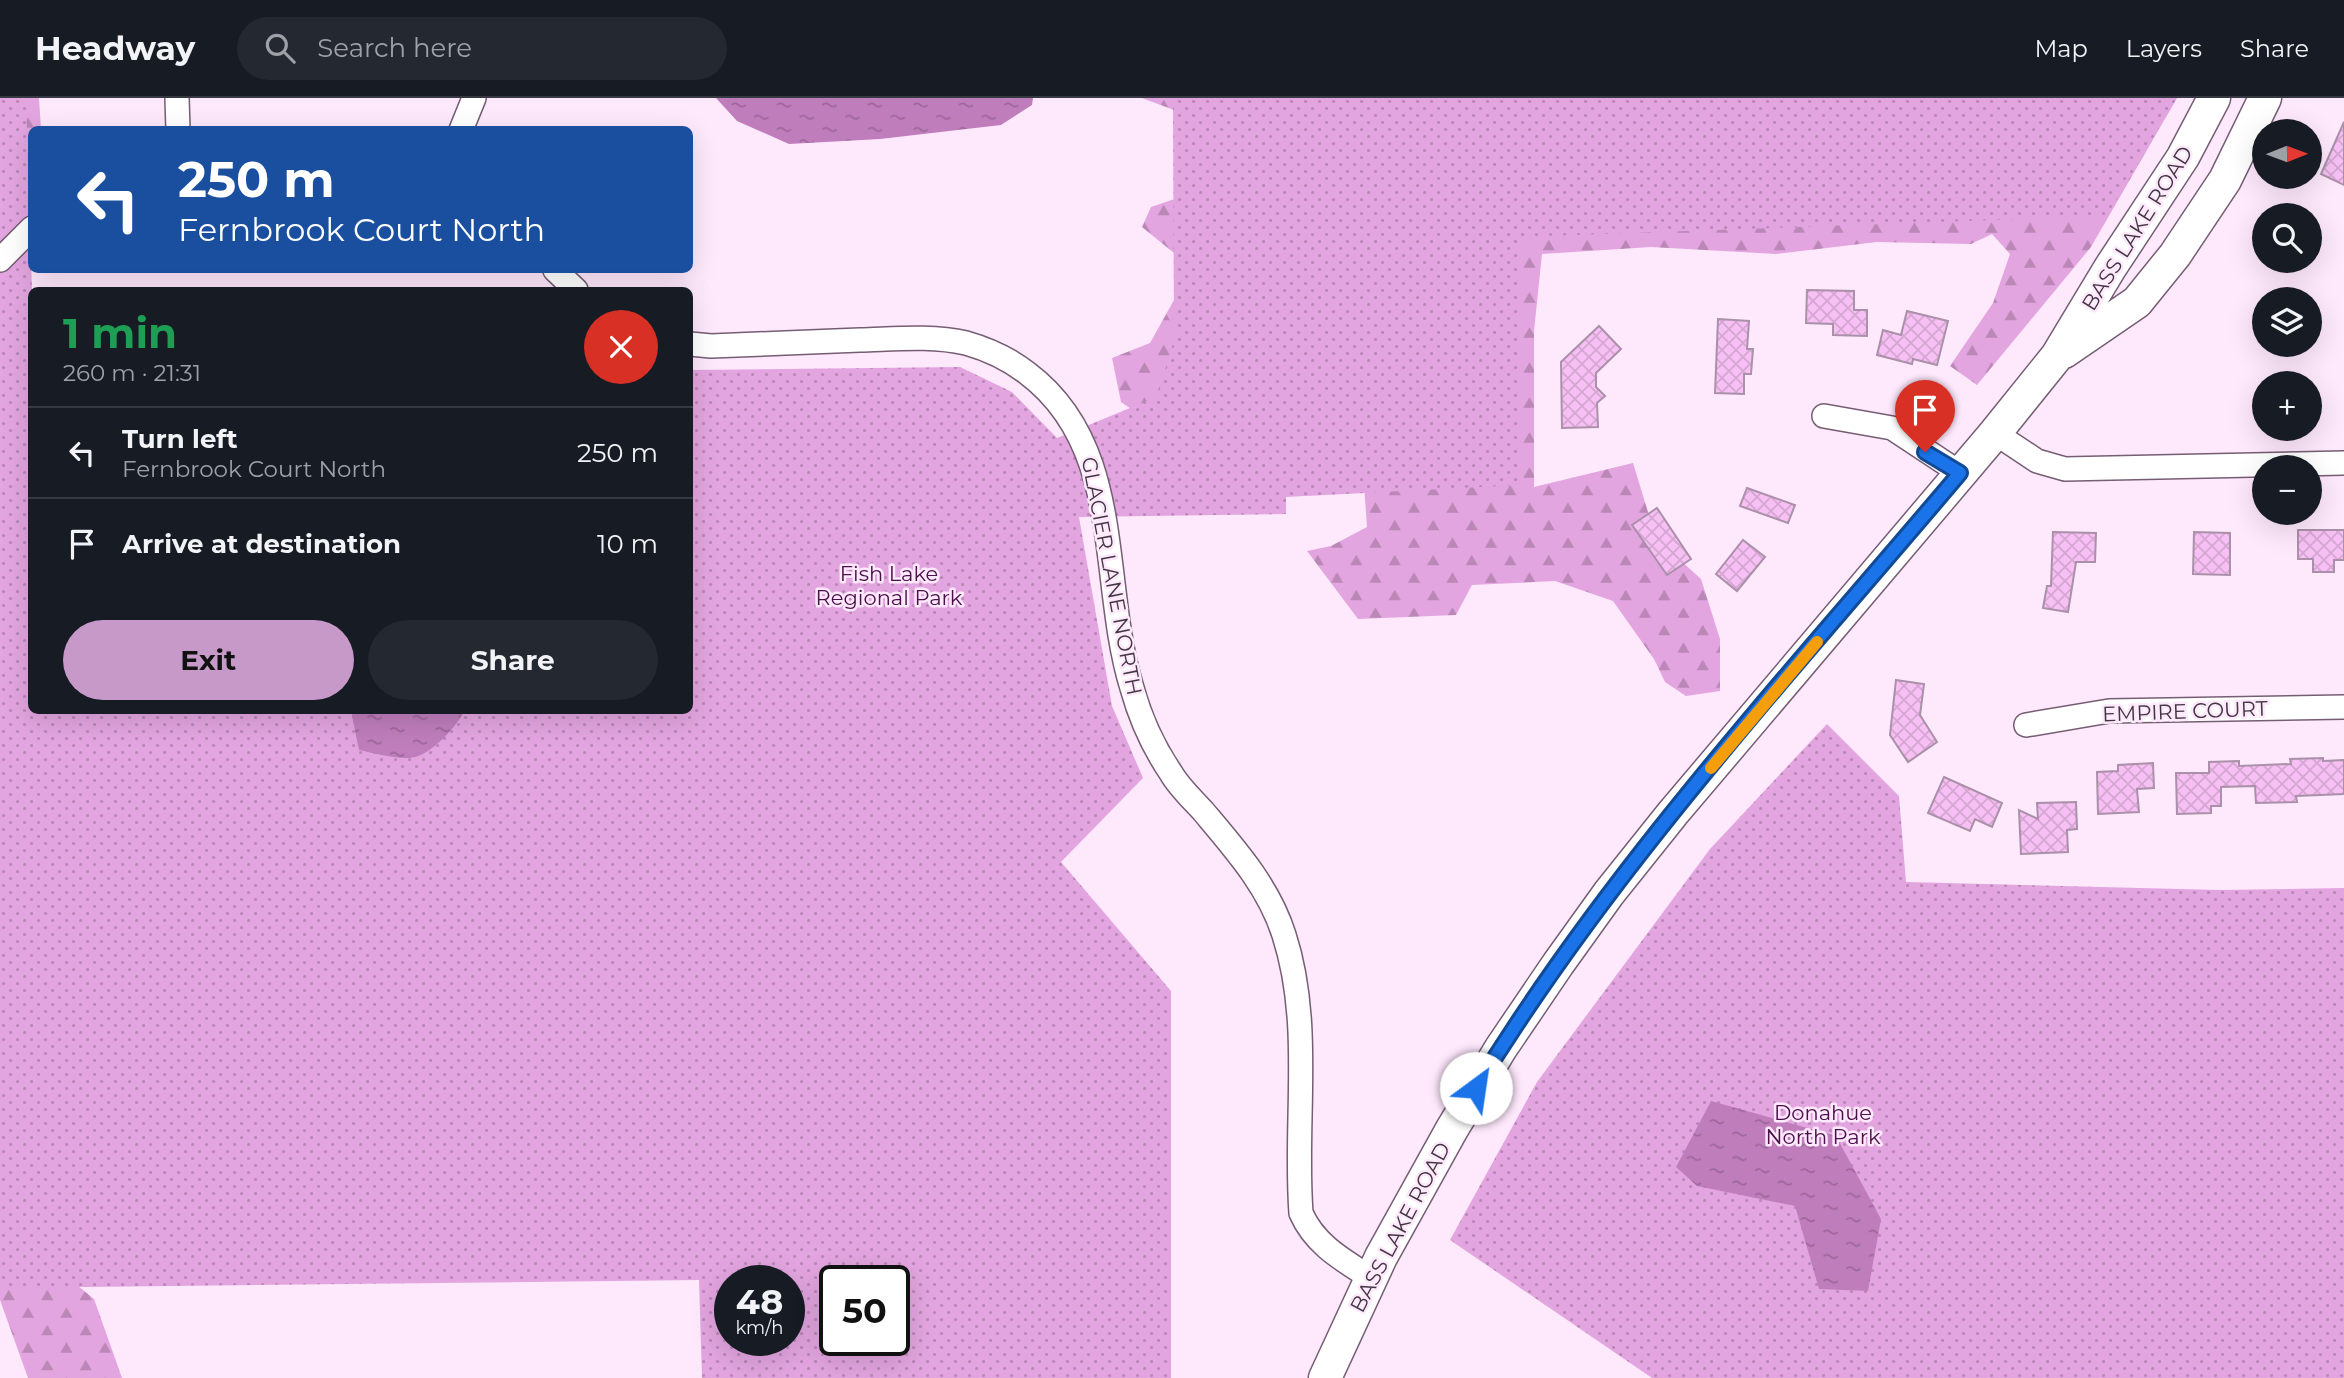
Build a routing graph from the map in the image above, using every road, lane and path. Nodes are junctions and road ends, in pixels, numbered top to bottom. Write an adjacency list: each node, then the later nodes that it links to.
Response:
1 (177, 98): 5 (street)
2 (474, 98): 6 (street)
3 (2214, 98): 12 (main road, BASS LAKE ROAD)
4 (2266, 98): 12 (main road, BASS LAKE ROAD)
5 (178, 126)
6 (463, 126)
7 (28, 232): 8 (street)
8 (0, 260)
9 (558, 273): 10 (street)
10 (573, 287)
11 (693, 344): 19 (street, GLACIER LANE NORTH)
12 (2057, 356): 14 (main road, BASS LAKE ROAD)
13 (1824, 416): 16 (street)
14 (1995, 433): 15 (street); 16 (main road, BASS LAKE ROAD)
15 (2344, 463)
16 (1960, 473): 19 (main road, BASS LAKE ROAD)
17 (2344, 707): 18 (street, EMPIRE COURT)
18 (2026, 725)
19 (1371, 1278): 20 (main road, BASS LAKE ROAD)
20 (1325, 1378)

